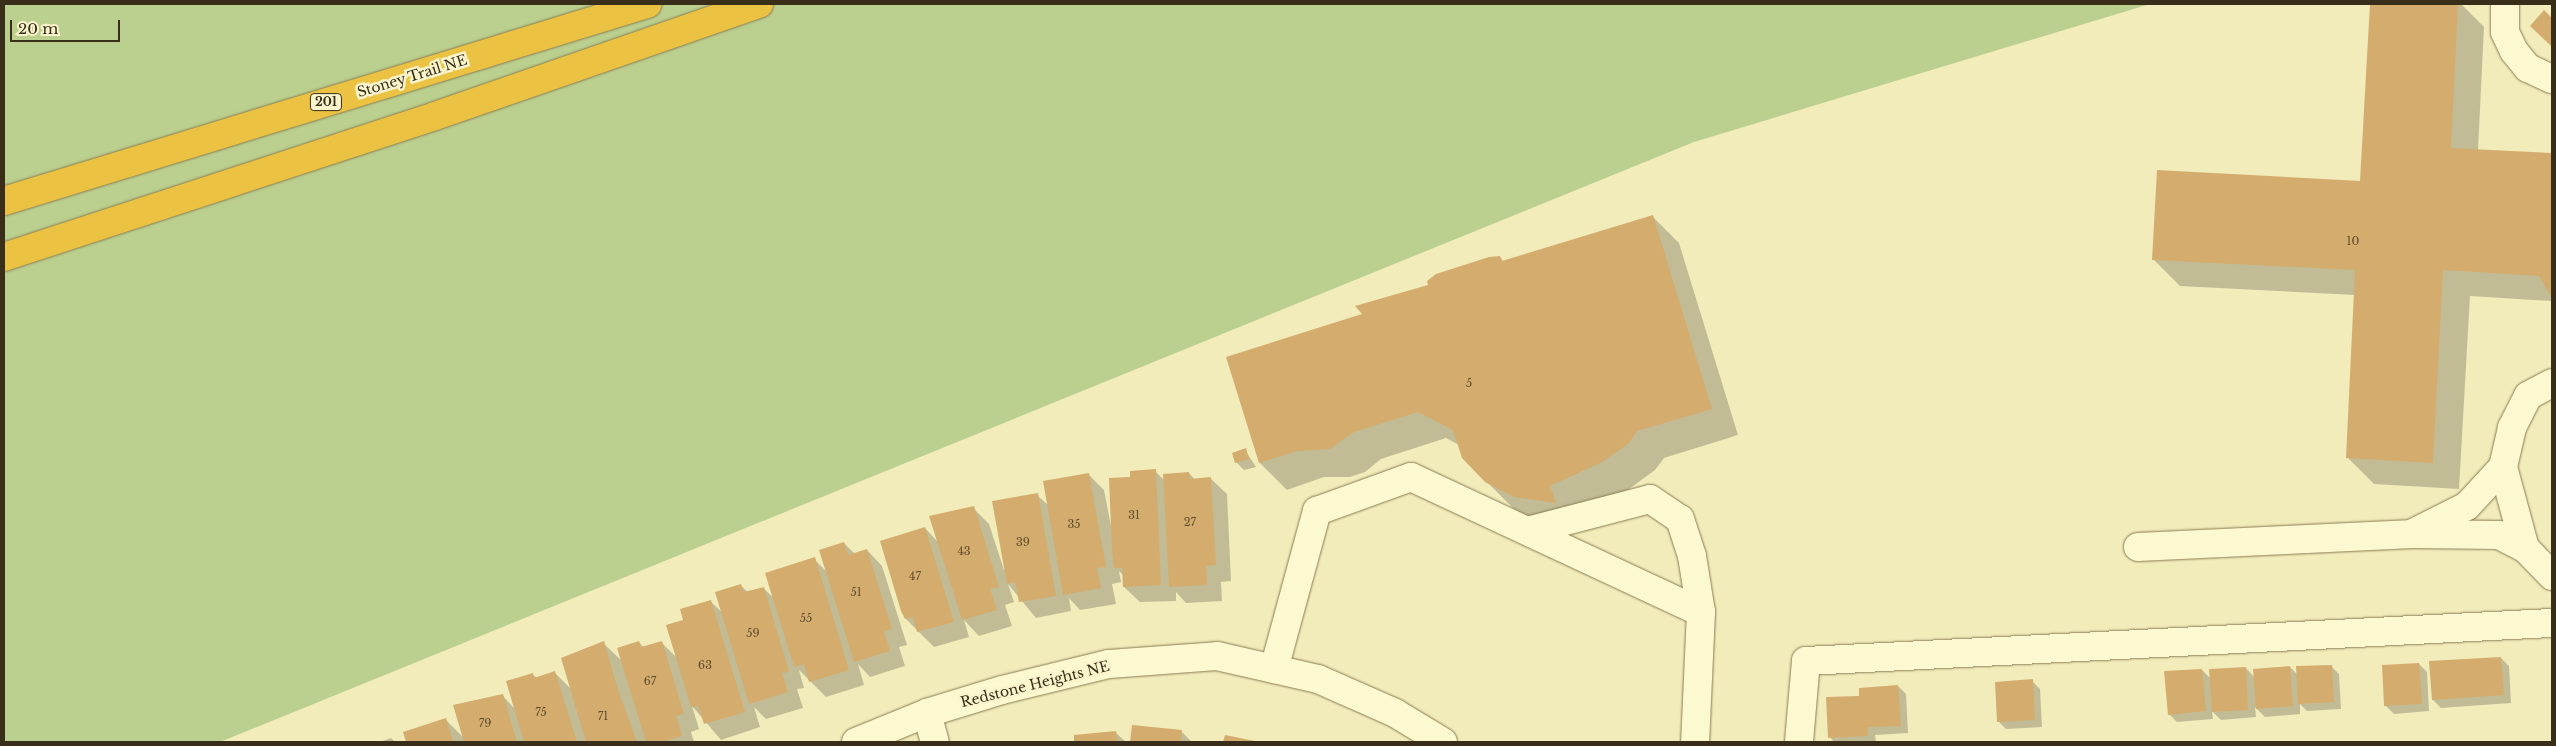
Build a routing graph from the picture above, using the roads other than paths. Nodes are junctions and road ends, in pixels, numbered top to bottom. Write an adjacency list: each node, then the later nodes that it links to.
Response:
1 (648, 4): 5 (highway, Stoney Trail NE / 201)
2 (759, 4): 6 (highway)
3 (2505, 4): 4 (street)
4 (2552, 78)
5 (4, 200)
6 (4, 257)
7 (2552, 383): 8 (street)
8 (2503, 467): 10 (street); 12 (street)
9 (1531, 530): 14 (street); 14 (street); 16 (street)
10 (2413, 534): 11 (street); 12 (street)
11 (2138, 547)
12 (2525, 548): 13 (street)
13 (2552, 576)
14 (1702, 612): 21 (street)
15 (2552, 623): 22 (street)
16 (1274, 669): 17 (street, Redstone Heights NE); 20 (street, Redstone Heights NE)
17 (927, 713): 18 (street, Redstone Heights NE); 19 (street)
18 (856, 742)
19 (935, 742)
20 (1443, 742)
21 (1695, 742)
22 (1798, 742)

